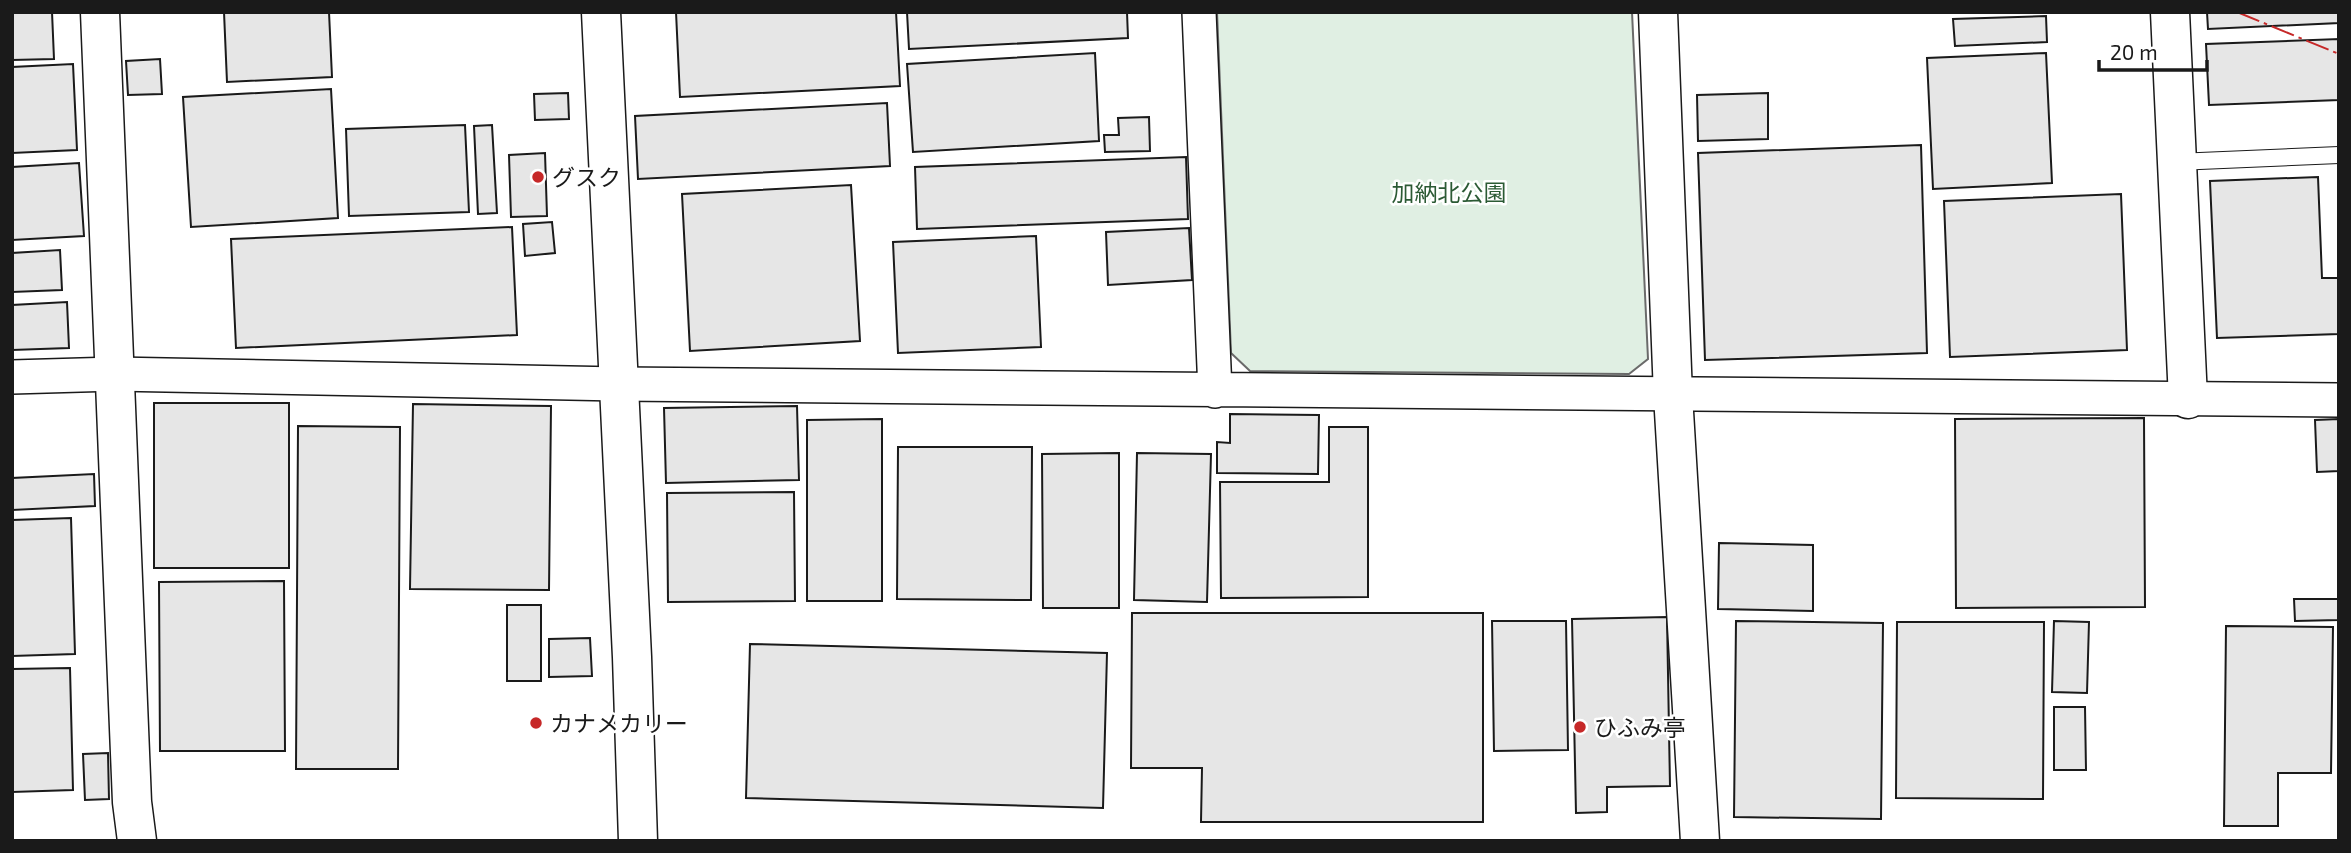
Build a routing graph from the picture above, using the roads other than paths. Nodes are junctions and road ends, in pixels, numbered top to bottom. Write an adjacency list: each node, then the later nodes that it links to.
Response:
1 (100, 12): 8 (street)
2 (601, 12): 10 (street)
3 (1199, 12): 11 (street)
4 (1658, 12): 12 (street)
5 (2170, 12): 7 (street)
6 (2339, 155): 7 (lane)
7 (2176, 162): 13 (street)
8 (116, 374): 9 (street); 10 (street); 15 (street)
9 (12, 377)
10 (618, 384): 11 (street); 16 (street)
11 (1215, 391): 12 (street)
12 (1673, 395): 13 (street); 17 (street)
13 (2188, 399): 14 (street)
14 (2339, 400)
15 (137, 841)
16 (638, 841)
17 (1700, 841)

